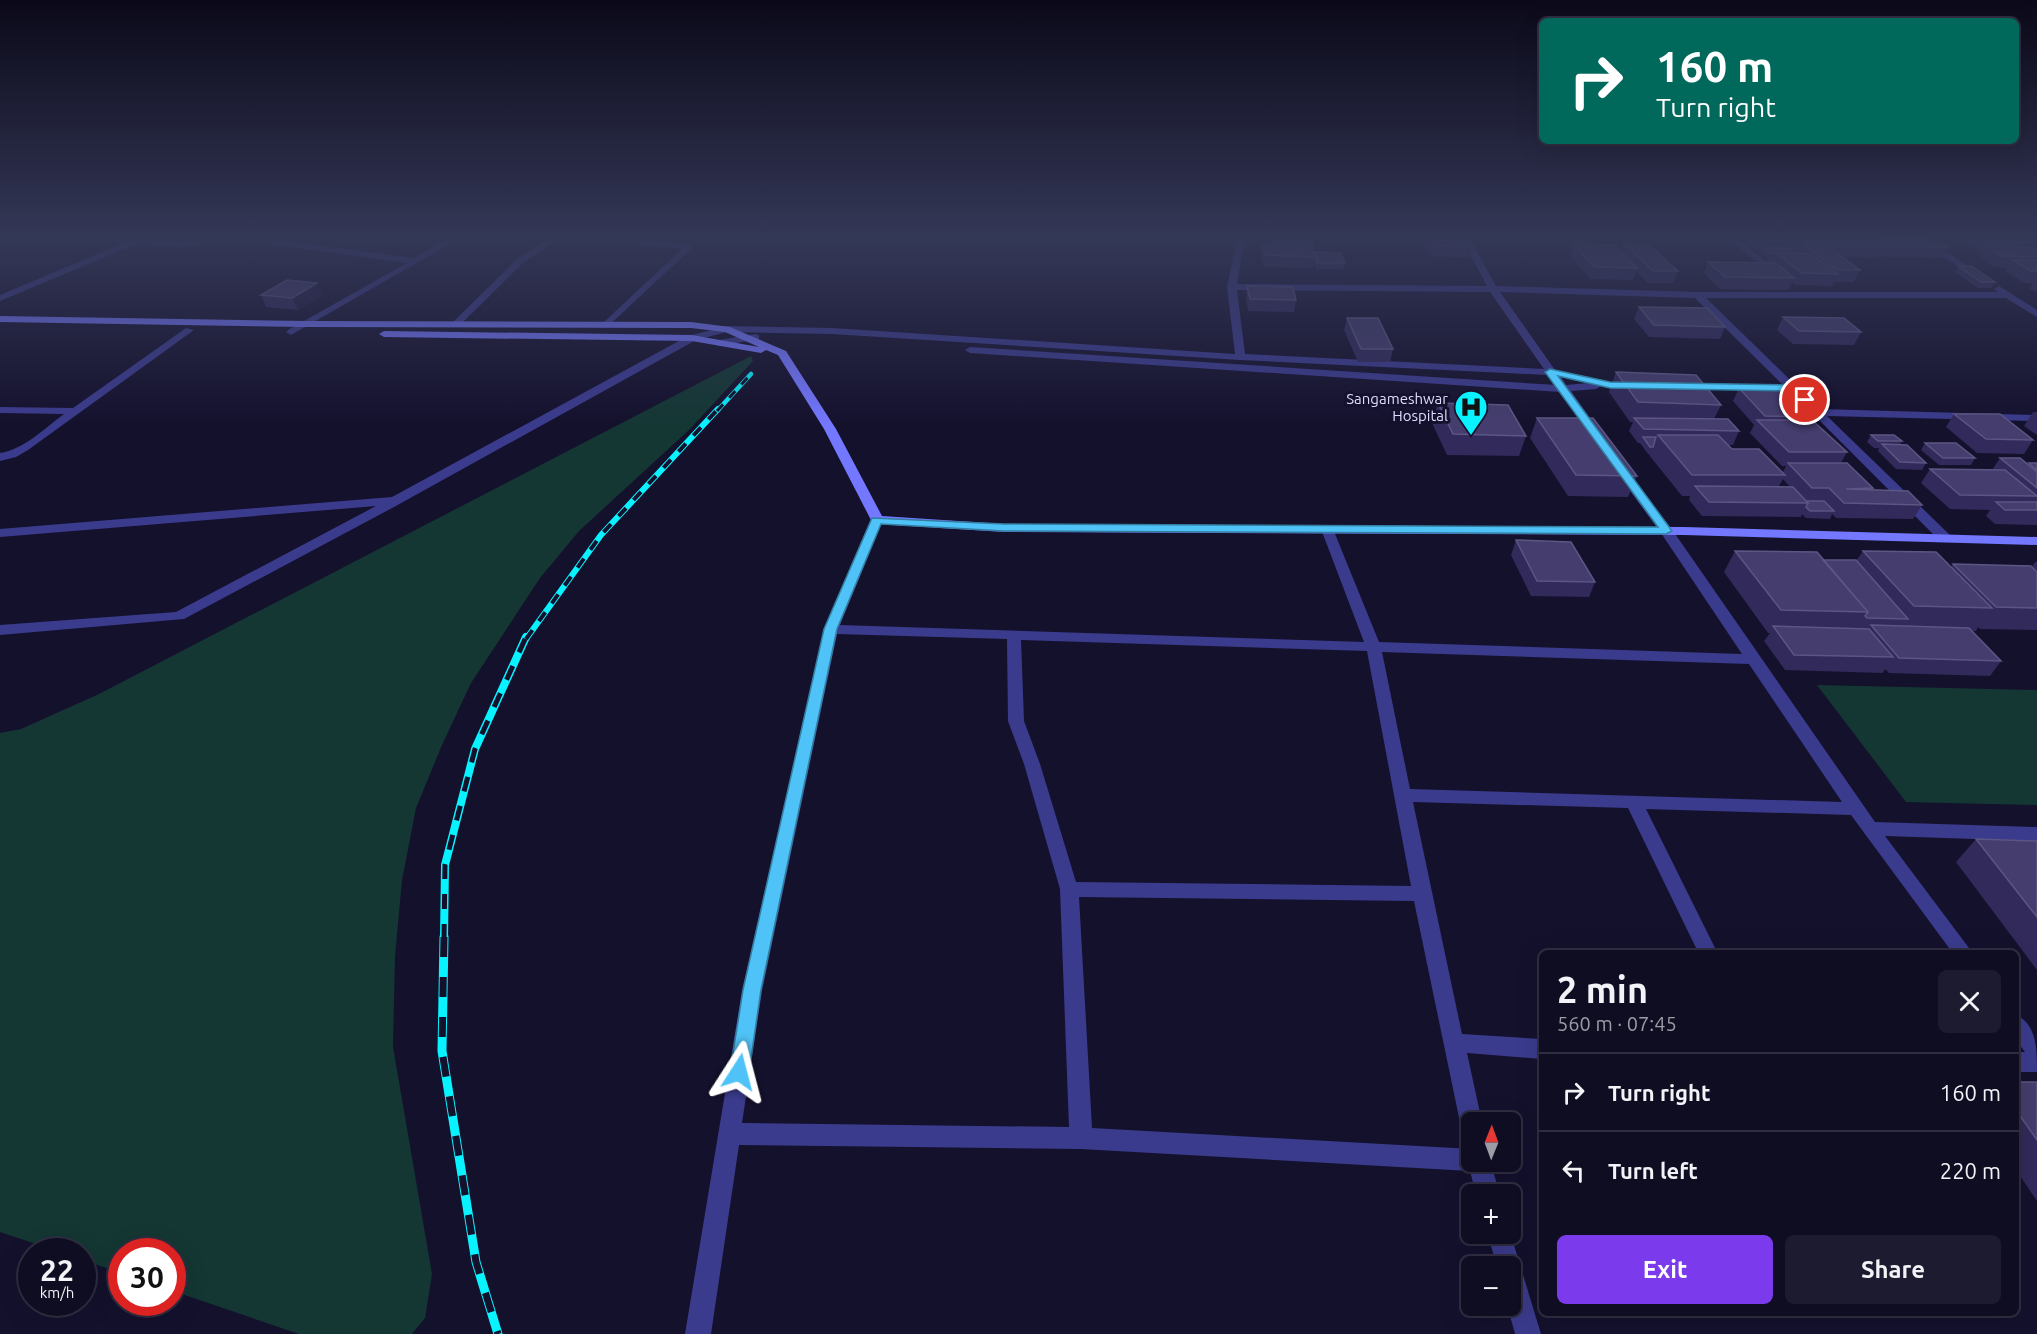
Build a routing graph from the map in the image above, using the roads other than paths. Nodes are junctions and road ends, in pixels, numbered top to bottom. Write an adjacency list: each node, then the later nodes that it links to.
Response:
1 (348, 299): 10 (street)
2 (481, 299): 11 (street)
3 (633, 299): 12 (street)
4 (1233, 299): 21 (street)
5 (1500, 299): 22 (street)
6 (1702, 299): 24 (street)
7 (2014, 299): 8 (street)
8 (2037, 314)
9 (0, 319): 10 (main road)
10 (305, 324): 11 (main road); 16 (street)
11 (456, 324): 12 (main road)
12 (606, 325): 14 (main road)
13 (0, 327): 15 (main road)
14 (728, 329): 17 (main road); 18 (street); 21 (street)
15 (189, 330): 16 (main road); 27 (street)
16 (291, 332): 18 (main road)
17 (747, 336): 19 (street); 20 (main road); 25 (street)
18 (692, 338): 19 (main road); 31 (street)
19 (719, 343): 20 (main road)
20 (782, 353): 32 (main road)
21 (1240, 357): 22 (street)
22 (1550, 372): 25 (street); 25 (street)
23 (1678, 386): 24 (street)
24 (1792, 388): 28 (street)
25 (1562, 389): 34 (street)
26 (0, 410): 27 (street)
27 (77, 411): 30 (street)
28 (1818, 412): 29 (street); 36 (street)
29 (2037, 418)
30 (0, 457)
31 (395, 501): 35 (street); 39 (street)
32 (876, 520): 33 (main road); 38 (street)
33 (1327, 529): 34 (main road); 41 (street)
34 (1666, 531): 36 (main road); 42 (street)
35 (0, 533)
36 (1946, 538): 37 (main road)
37 (2037, 541)
38 (831, 629): 40 (street); 59 (street)
39 (0, 630)
40 (1014, 636): 41 (street); 48 (street)
41 (1374, 648): 42 (street); 43 (street)
42 (1754, 659): 45 (street)
43 (1403, 795): 44 (street); 49 (street)
44 (1634, 802): 45 (street); 50 (street)
45 (1857, 810): 46 (street)
46 (1870, 829): 47 (street); 51 (street)
47 (2037, 834)
48 (1069, 889): 49 (street); 60 (street)
49 (1422, 894): 53 (street)
50 (1706, 950)
51 (1961, 950)
52 (2019, 1028): 55 (street)
53 (1454, 1043): 54 (street); 58 (street)
54 (1539, 1048)
55 (2037, 1052)
56 (2019, 1062): 57 (street)
57 (2037, 1062)
58 (1469, 1112)
59 (729, 1134): 60 (street); 63 (street)
60 (1081, 1138): 61 (street)
61 (1461, 1159)
62 (1521, 1310): 64 (street)
63 (698, 1334)
64 (1528, 1334)

